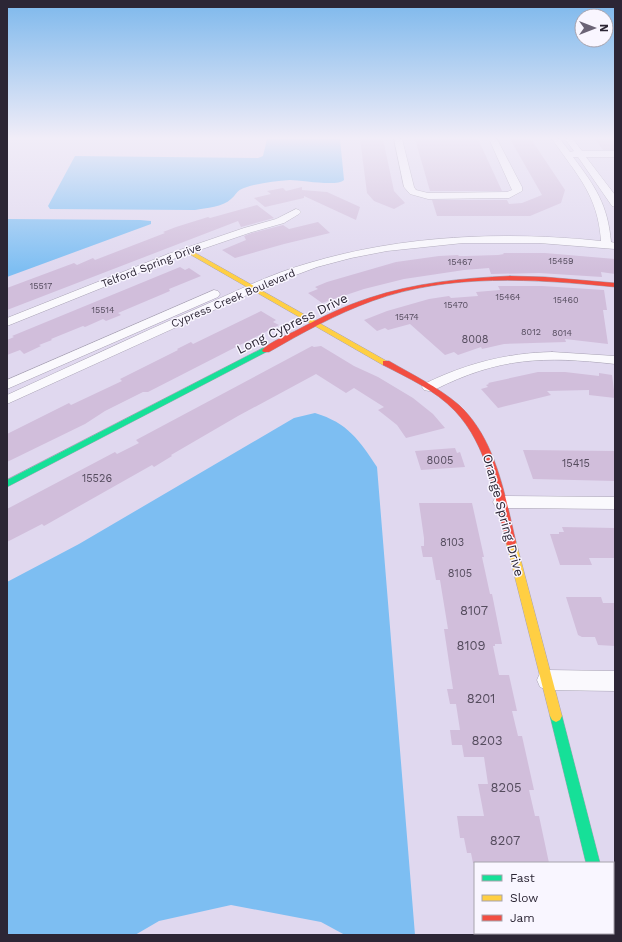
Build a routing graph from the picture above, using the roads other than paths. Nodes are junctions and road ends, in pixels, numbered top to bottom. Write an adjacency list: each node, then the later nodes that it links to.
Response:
1 (408, 183): 2 (street)
2 (515, 183)
3 (586, 183): 7 (street)
4 (602, 183): 5 (street)
5 (615, 204)
6 (296, 212): 8 (street, Telford Spring Drive)
7 (610, 241): 9 (street, Cypress Creek Boulevard); 11 (street, Cypress Creek Boulevard)
8 (188, 250): 9 (street, Orange Spring Drive); 12 (street, Telford Spring Drive)
9 (242, 281): 11 (street, Orange Spring Drive); 15 (street, Cypress Creek Boulevard)
10 (615, 285): 13 (street, Long Cypress Drive)
11 (254, 288): 13 (street, Orange Spring Drive); 17 (street, Cypress Creek Boulevard)
12 (7, 322)
13 (317, 323): 16 (street, Orange Spring Drive); 18 (street, Long Cypress Drive)
14 (615, 360): 16 (street)
15 (7, 385)
16 (429, 387): 19 (street, Orange Spring Drive)
17 (7, 400)
18 (7, 484)
19 (501, 502): 20 (street); 21 (street, Orange Spring Drive)
20 (615, 503)
21 (547, 680): 22 (street); 23 (street, Orange Spring Drive)
22 (615, 681)
23 (593, 862)

